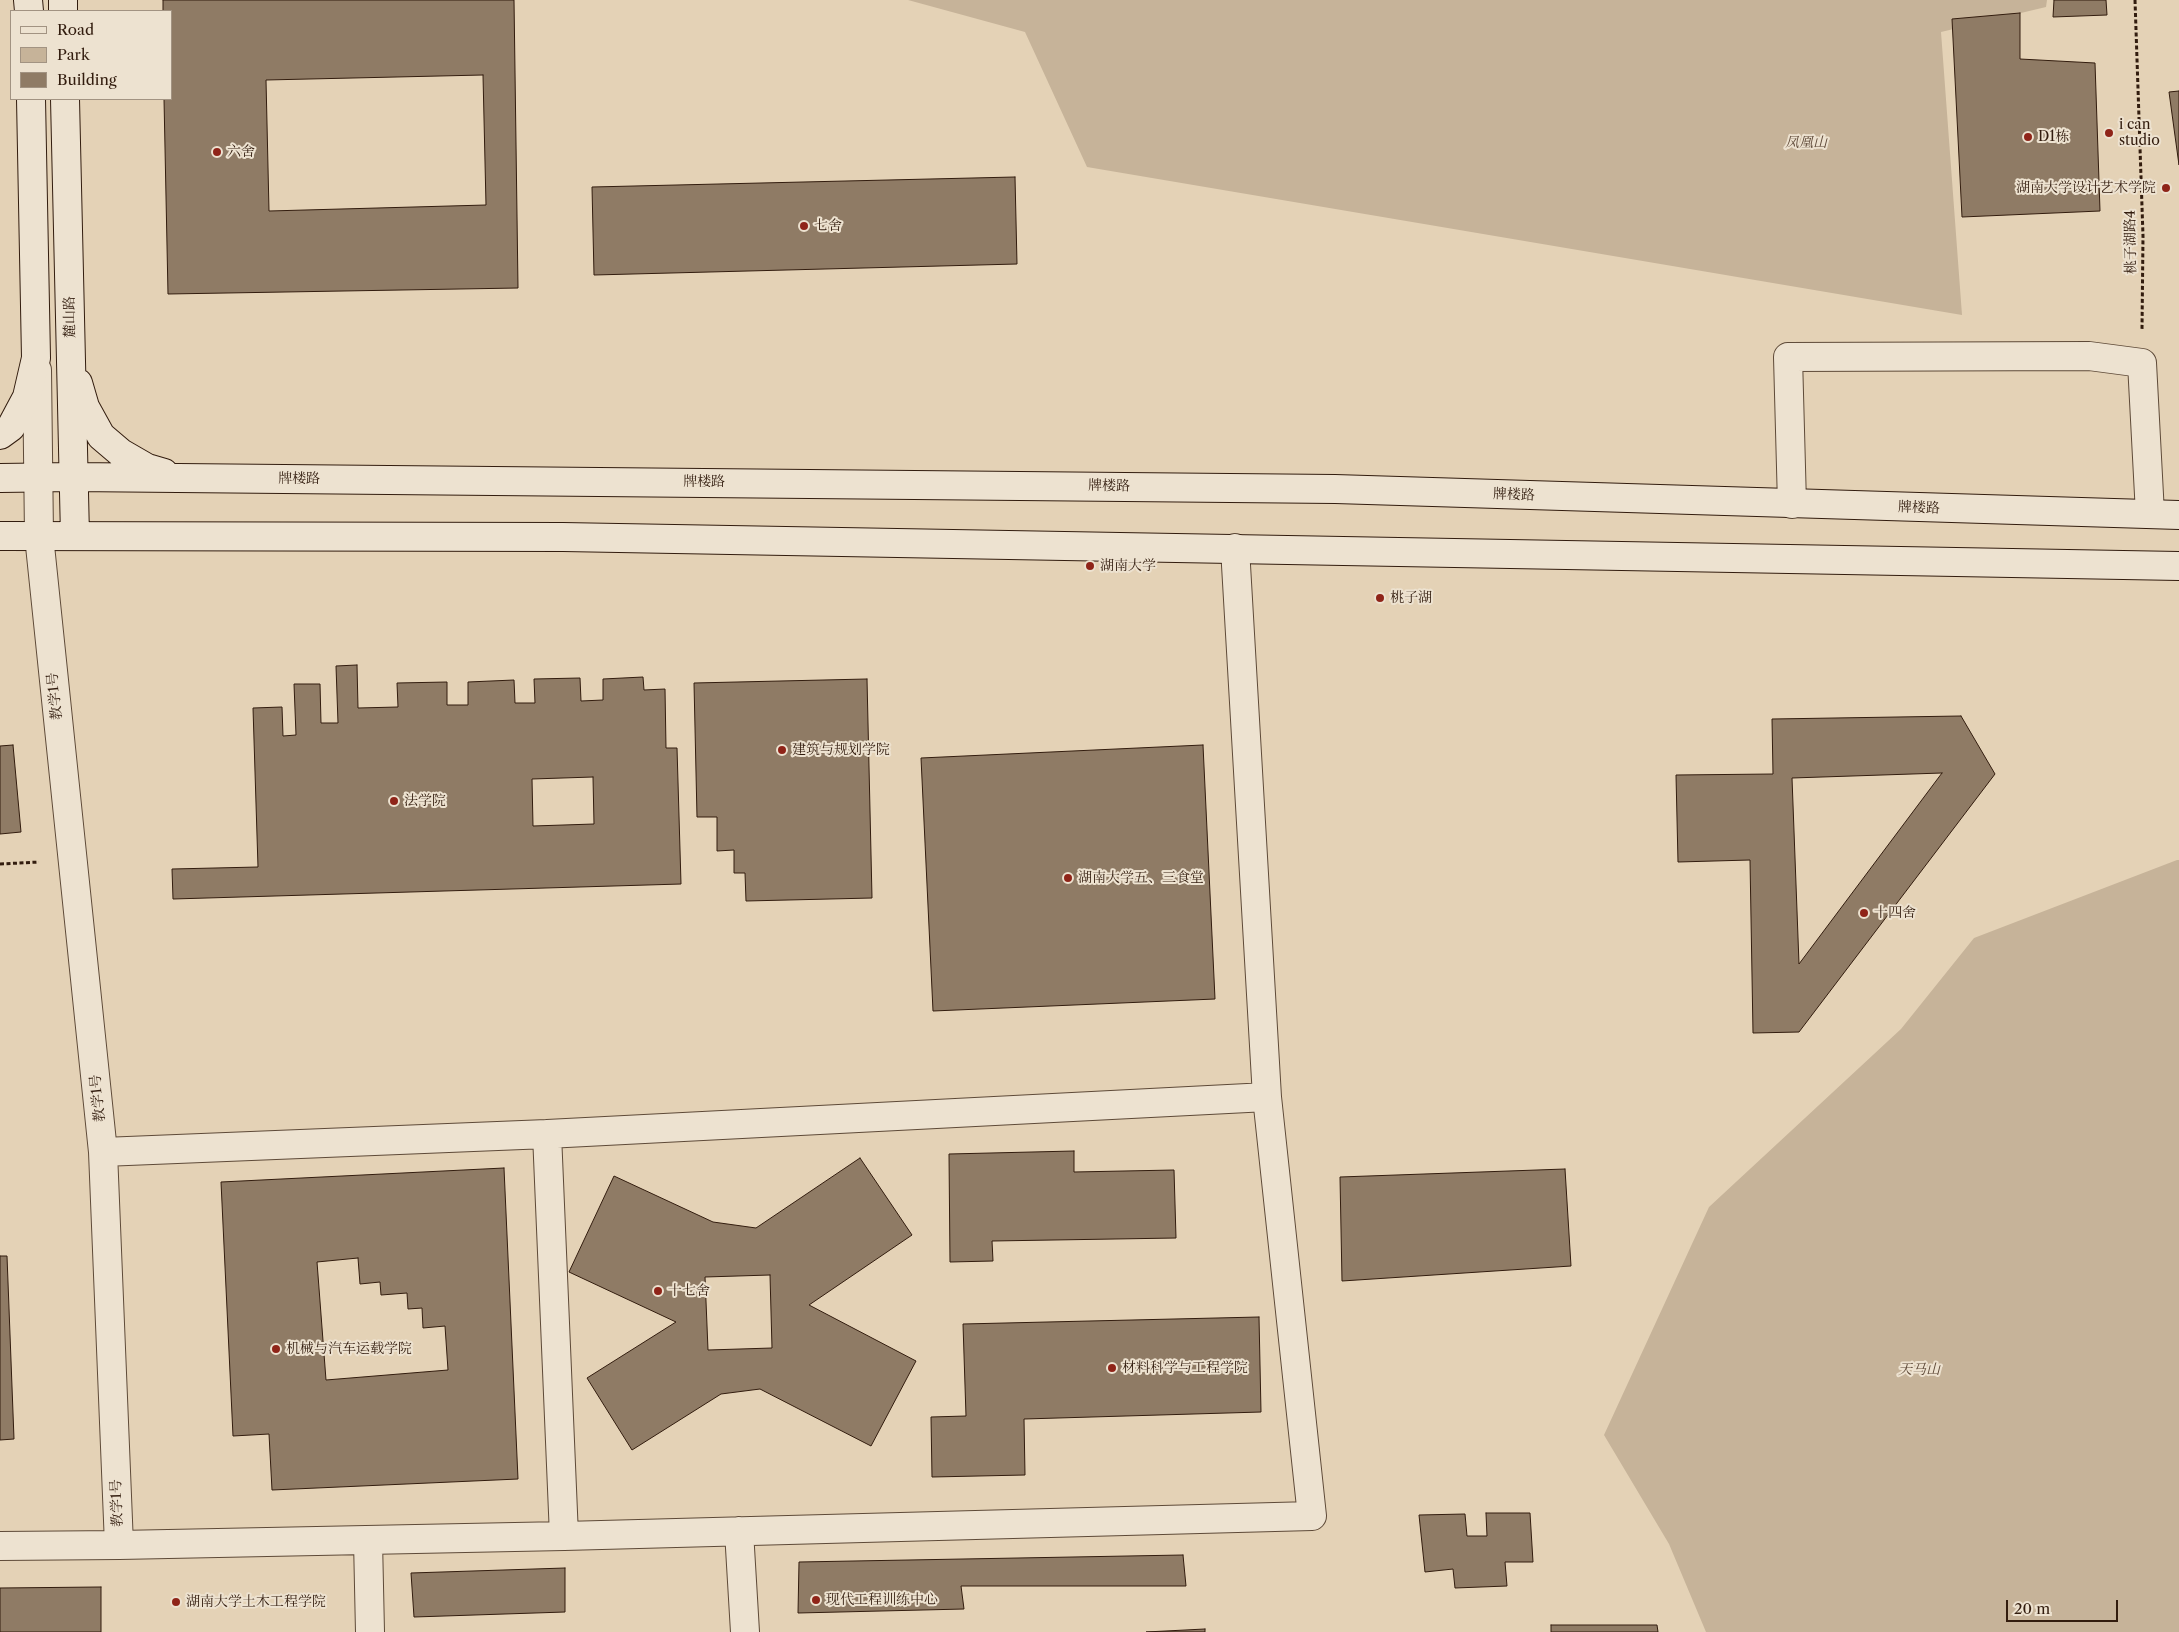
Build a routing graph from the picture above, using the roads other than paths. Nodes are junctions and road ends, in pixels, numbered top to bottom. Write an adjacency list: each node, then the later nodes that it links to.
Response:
1 (31, 100): 3 (street)
2 (65, 100): 4 (street, 麓山路)
3 (36, 358): 5 (street); 8 (street)
4 (70, 358): 6 (street, 麓山路); 9 (street)
5 (0, 436)
6 (73, 477): 8 (street, 牌楼路); 9 (street, 牌楼路); 15 (street, 麓山路)
7 (0, 478): 8 (street, 牌楼路)
8 (39, 478): 14 (street)
9 (180, 478): 10 (street, 牌楼路)
10 (1792, 504): 11 (street, 牌楼路); 11 (street)
11 (2150, 514): 12 (street, 牌楼路)
12 (2179, 515)
13 (0, 536): 14 (street)
14 (39, 536): 15 (street); 20 (street, 教学1号)
15 (75, 536): 16 (street)
16 (1235, 548): 17 (street); 18 (street)
17 (2179, 566)
18 (1267, 1097): 19 (street); 21 (street)
19 (547, 1134): 20 (street); 22 (street)
20 (103, 1152): 24 (street, 教学1号)
21 (739, 1531): 22 (street); 27 (street)
22 (564, 1536): 23 (street)
23 (368, 1540): 24 (street); 26 (street)
24 (118, 1545): 25 (street, 教学1号)
25 (0, 1546)
26 (370, 1632)
27 (745, 1632)

